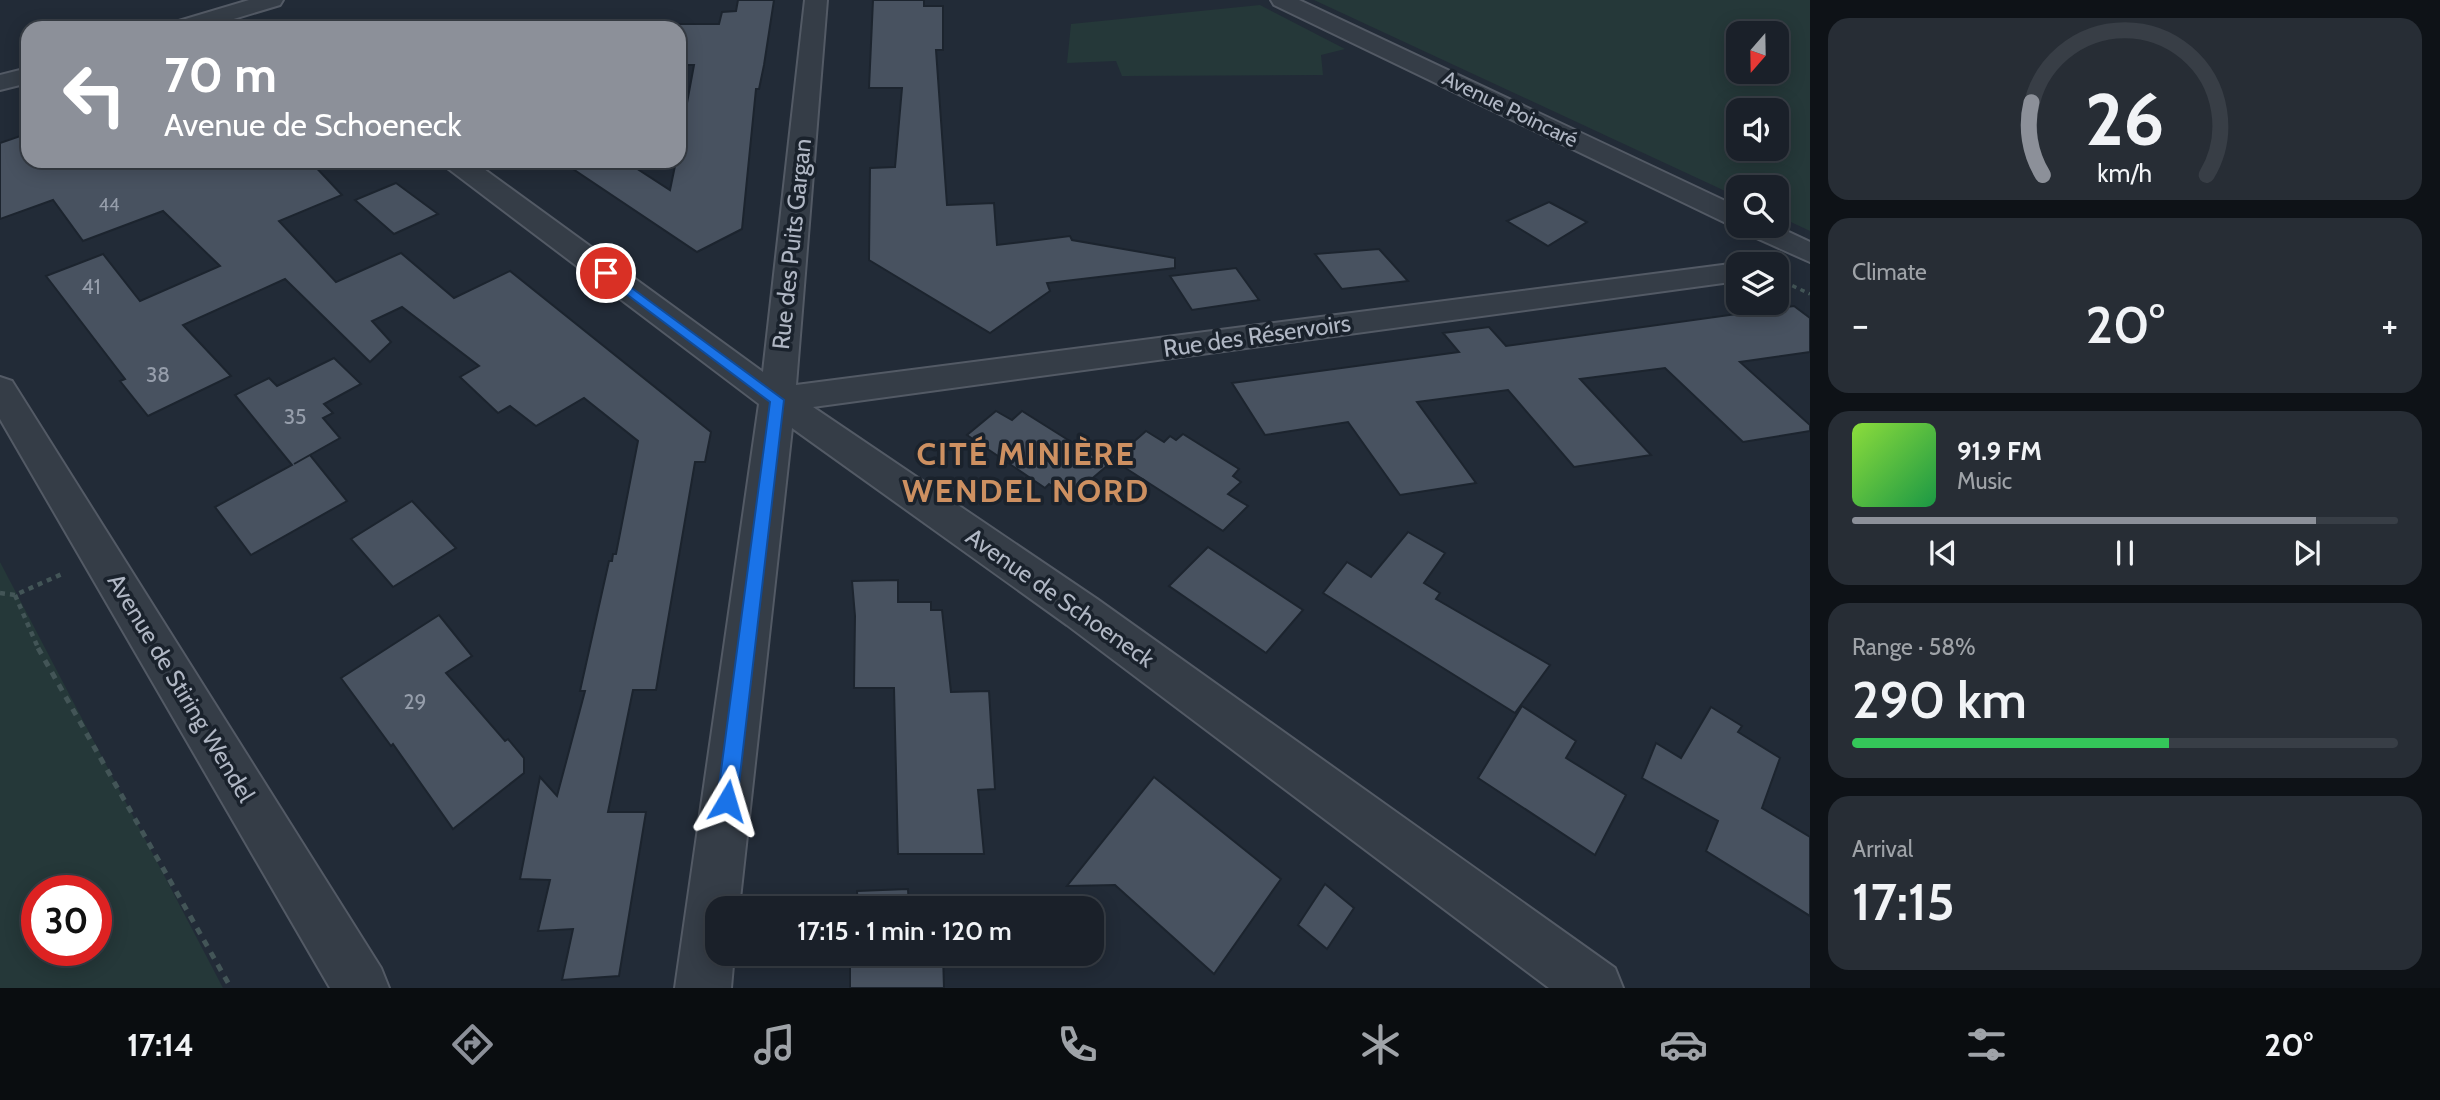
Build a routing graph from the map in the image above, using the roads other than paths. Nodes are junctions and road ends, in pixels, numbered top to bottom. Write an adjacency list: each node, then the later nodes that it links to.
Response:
1 (816, 0): 14 (street, Rue des Puits Gargan)
2 (1282, 0): 9 (street, Avenue Poincaré)
3 (244, 4): 4 (street); 5 (street)
4 (270, 10)
5 (199, 21)
6 (21, 77): 7 (street)
7 (0, 83)
8 (465, 168): 14 (street, Avenue de Schoeneck)
9 (1726, 212)
10 (1778, 238): 11 (street)
11 (1810, 253)
12 (1726, 274): 14 (street, Rue des Réservoirs)
13 (0, 389): 15 (street, Avenue de Stiring Wendel)
14 (777, 400): 16 (street, Rue des Puits Gargan); 17 (street, Avenue de Schoeneck)
15 (361, 988)
16 (703, 988)
17 (1595, 988)

